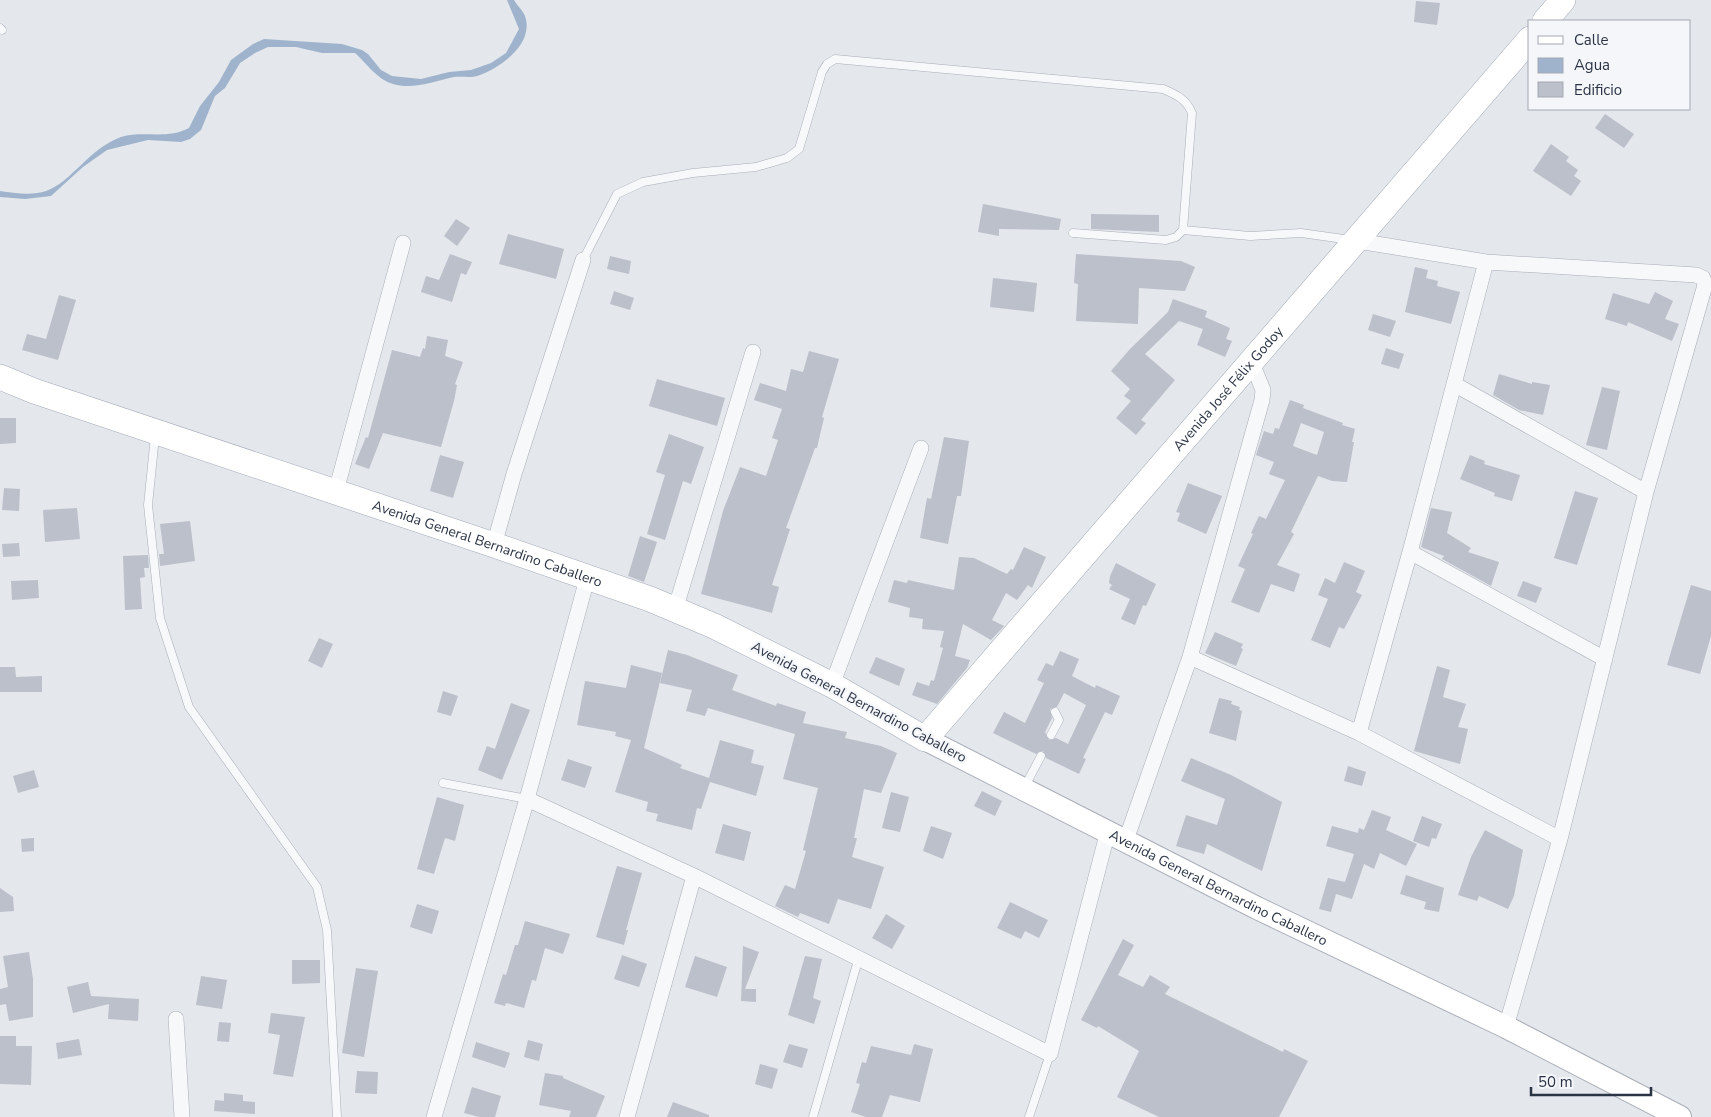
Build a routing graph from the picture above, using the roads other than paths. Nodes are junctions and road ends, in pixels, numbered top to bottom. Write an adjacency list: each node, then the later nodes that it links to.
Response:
1 (1563, 0): 2 (main road)
2 (1546, 20)
3 (1528, 41): 6 (main road, Avenida José Félix Godoy)
4 (1183, 230): 5 (lane); 6 (lane); 8 (lane)
5 (1073, 233)
6 (1358, 241): 9 (street); 11 (main road, Avenida José Félix Godoy)
7 (403, 243): 16 (street)
8 (584, 260): 18 (street)
9 (1486, 262): 13 (street); 17 (street)
10 (753, 352): 21 (street)
11 (1252, 363): 22 (street); 28 (main road, Avenida José Félix Godoy)
12 (0, 377): 14 (main road, Avenida General Bernardino Caballero)
13 (1454, 384): 17 (street); 19 (street)
14 (155, 431): 16 (main road, Avenida General Bernardino Caballero); 41 (lane)
15 (921, 448): 24 (street)
16 (336, 491): 18 (main road, Avenida General Bernardino Caballero)
17 (1646, 492): 23 (street)
18 (494, 544): 20 (main road, Avenida General Bernardino Caballero)
19 (1410, 552): 23 (street); 26 (street)
20 (587, 579): 21 (main road, Avenida General Bernardino Caballero); 32 (street)
21 (675, 610): 24 (main road, Avenida General Bernardino Caballero)
22 (1190, 657): 26 (street); 33 (street)
23 (1605, 659): 34 (street)
24 (832, 685): 28 (main road, Avenida General Bernardino Caballero)
25 (1055, 712): 27 (lane)
26 (1359, 733): 34 (street)
27 (1051, 735)
28 (926, 739): 31 (main road, Avenida General Bernardino Caballero)
29 (1041, 756): 31 (lane)
30 (443, 783): 32 (lane)
31 (1024, 788): 33 (main road, Avenida General Bernardino Caballero)
32 (526, 799): 35 (street); 42 (street)
33 (1117, 835): 38 (main road, Avenida General Bernardino Caballero); 39 (street)
34 (1560, 839): 38 (street)
35 (694, 876): 36 (street); 43 (street)
36 (859, 957): 39 (street); 44 (lane)
37 (176, 1019): 40 (street)
38 (1506, 1028): 46 (main road, Avenida General Bernardino Caballero)
39 (1050, 1054): 45 (lane)
40 (182, 1117)
41 (337, 1117)
42 (434, 1117)
43 (627, 1117)
44 (813, 1117)
45 (1029, 1117)
46 (1680, 1117)

